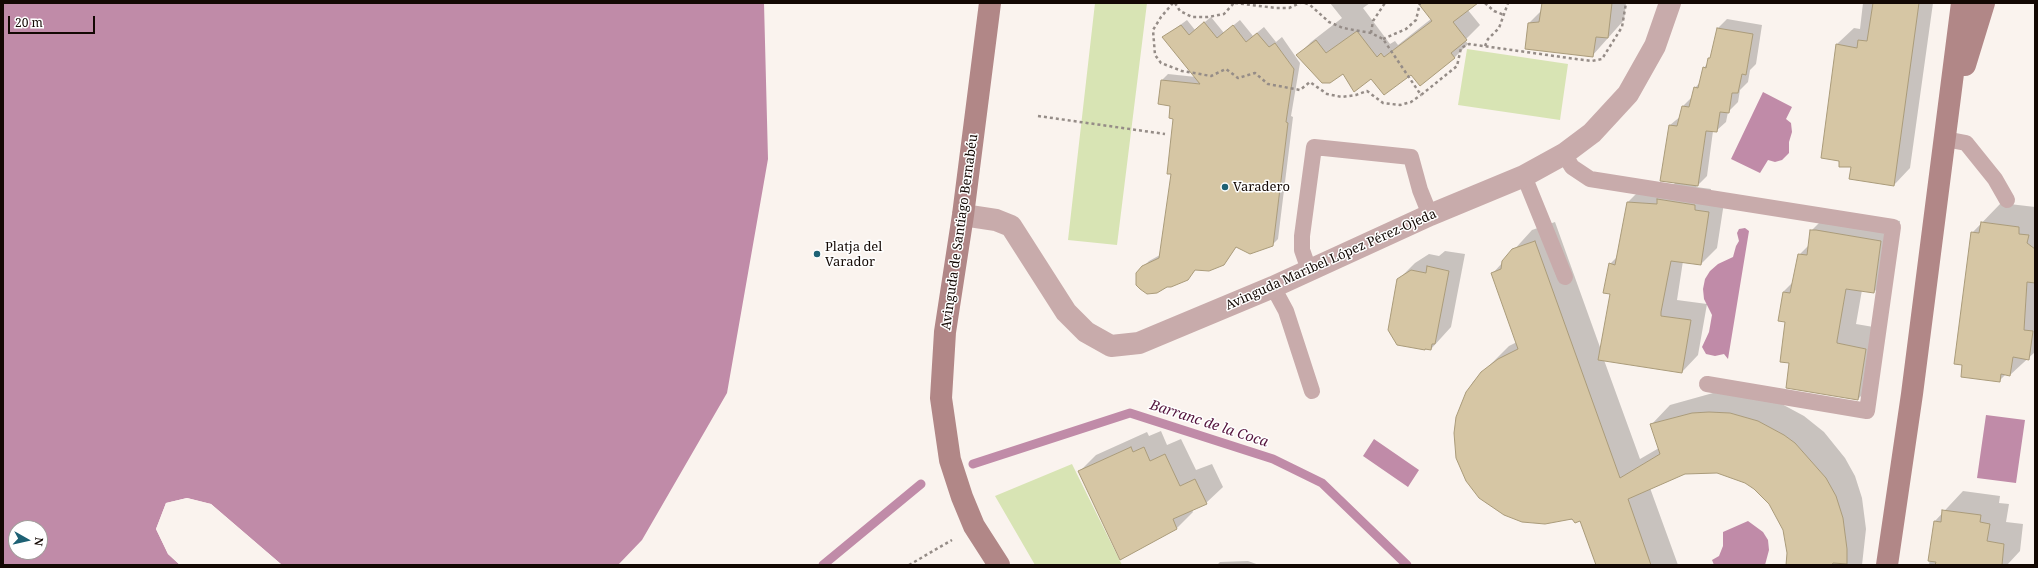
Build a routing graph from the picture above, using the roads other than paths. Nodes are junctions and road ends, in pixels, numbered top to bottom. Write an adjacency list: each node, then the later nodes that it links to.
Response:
1 (990, 3): 10 (main road, Avinguda de Santiago Bernabéu)
2 (1670, 3): 6 (street, Avinguda Maribel López Pérez-Ojeda)
3 (1962, 3): 5 (main road)
4 (1984, 3): 5 (main road)
5 (1947, 128): 8 (lane); 17 (main road)
6 (1564, 154): 7 (street, Avinguda Maribel López Pérez-Ojeda); 14 (lane)
7 (1524, 176): 9 (street, Avinguda Maribel López Pérez-Ojeda); 12 (lane)
8 (2007, 200)
9 (1430, 215): 11 (street, Avinguda Maribel López Pérez-Ojeda); 11 (lane)
10 (963, 216): 13 (street, Avinguda Maribel López Pérez-Ojeda); 16 (main road, Avinguda de Santiago Bernabéu)
11 (1309, 270): 13 (street, Avinguda Maribel López Pérez-Ojeda)
12 (1565, 277)
13 (1273, 287): 15 (lane)
14 (1707, 384)
15 (1312, 391)
16 (999, 565)
17 (1887, 565)

